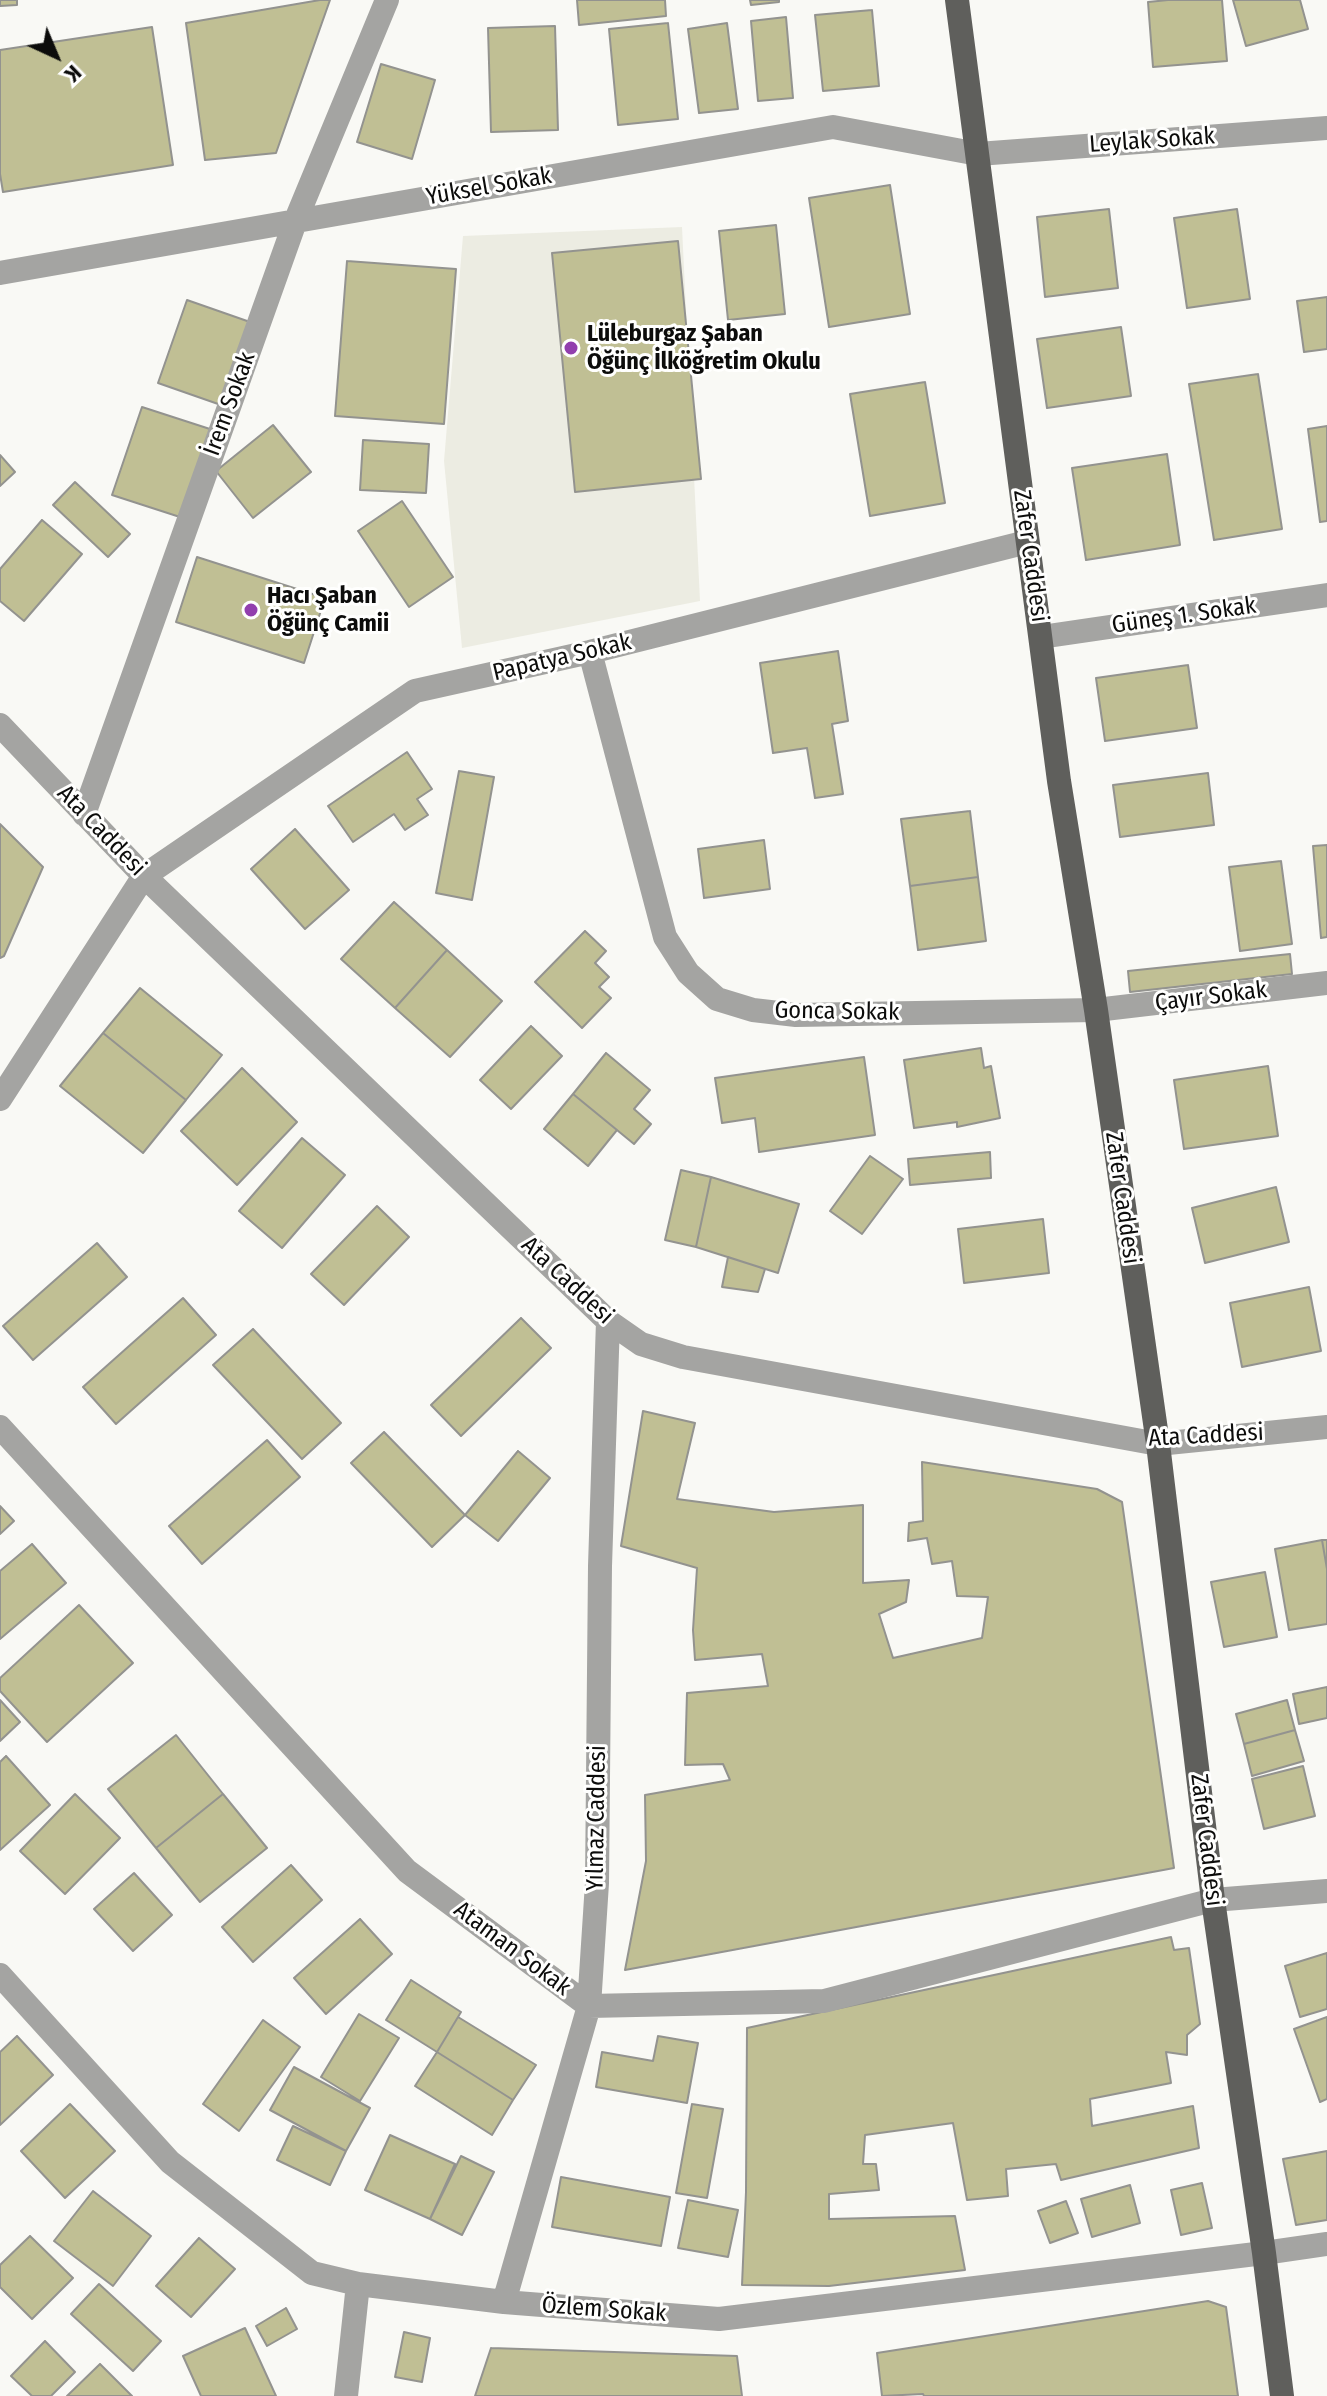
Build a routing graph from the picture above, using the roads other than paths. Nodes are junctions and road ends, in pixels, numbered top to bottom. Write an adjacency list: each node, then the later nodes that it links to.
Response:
1 (387, 0): 5 (street, İrem Sokak)
2 (957, 0): 4 (main road, Zafer Caddesi)
3 (1327, 128): 4 (street, Leylak Sokak)
4 (978, 154): 5 (street, Yüksel Sokak); 7 (main road, Zafer Caddesi)
5 (295, 222): 6 (street, Yüksel Sokak); 12 (street, İrem Sokak)
6 (0, 273)
7 (1027, 542): 9 (main road, Zafer Caddesi); 10 (street, Papatya Sokak)
8 (1327, 595): 9 (street, Güneş 1. Sokak)
9 (1041, 637): 15 (main road, Zafer Caddesi)
10 (590, 652): 13 (street, Papatya Sokak); 15 (street, Gonca Sokak)
11 (0, 725): 12 (street, Ata Caddesi)
12 (84, 814): 13 (street, Ata Caddesi)
13 (144, 876): 16 (street); 17 (street, Ata Caddesi)
14 (1327, 983): 15 (street, Çayır Sokak)
15 (1096, 1010): 20 (main road, Zafer Caddesi)
16 (0, 1099)
17 (608, 1321): 20 (street, Ata Caddesi); 24 (street, Yılmaz Caddesi)
18 (0, 1427): 24 (street, Ataman Sokak)
19 (1327, 1427): 20 (street, Ata Caddesi)
20 (1158, 1444): 22 (main road, Zafer Caddesi)
21 (1327, 1891): 22 (street, Ataman Sokak)
22 (1213, 1900): 24 (street, Ataman Sokak); 26 (main road, Zafer Caddesi)
23 (0, 1975): 27 (street, Özlem Sokak)
24 (589, 2006): 28 (street, Yılmaz Caddesi)
25 (1327, 2244): 26 (street, Özlem Sokak)
26 (1264, 2253): 28 (street, Özlem Sokak); 30 (main road, Zafer Caddesi)
27 (358, 2284): 28 (street, Özlem Sokak); 29 (street)
28 (504, 2302)
29 (346, 2396)
30 (1282, 2396)

